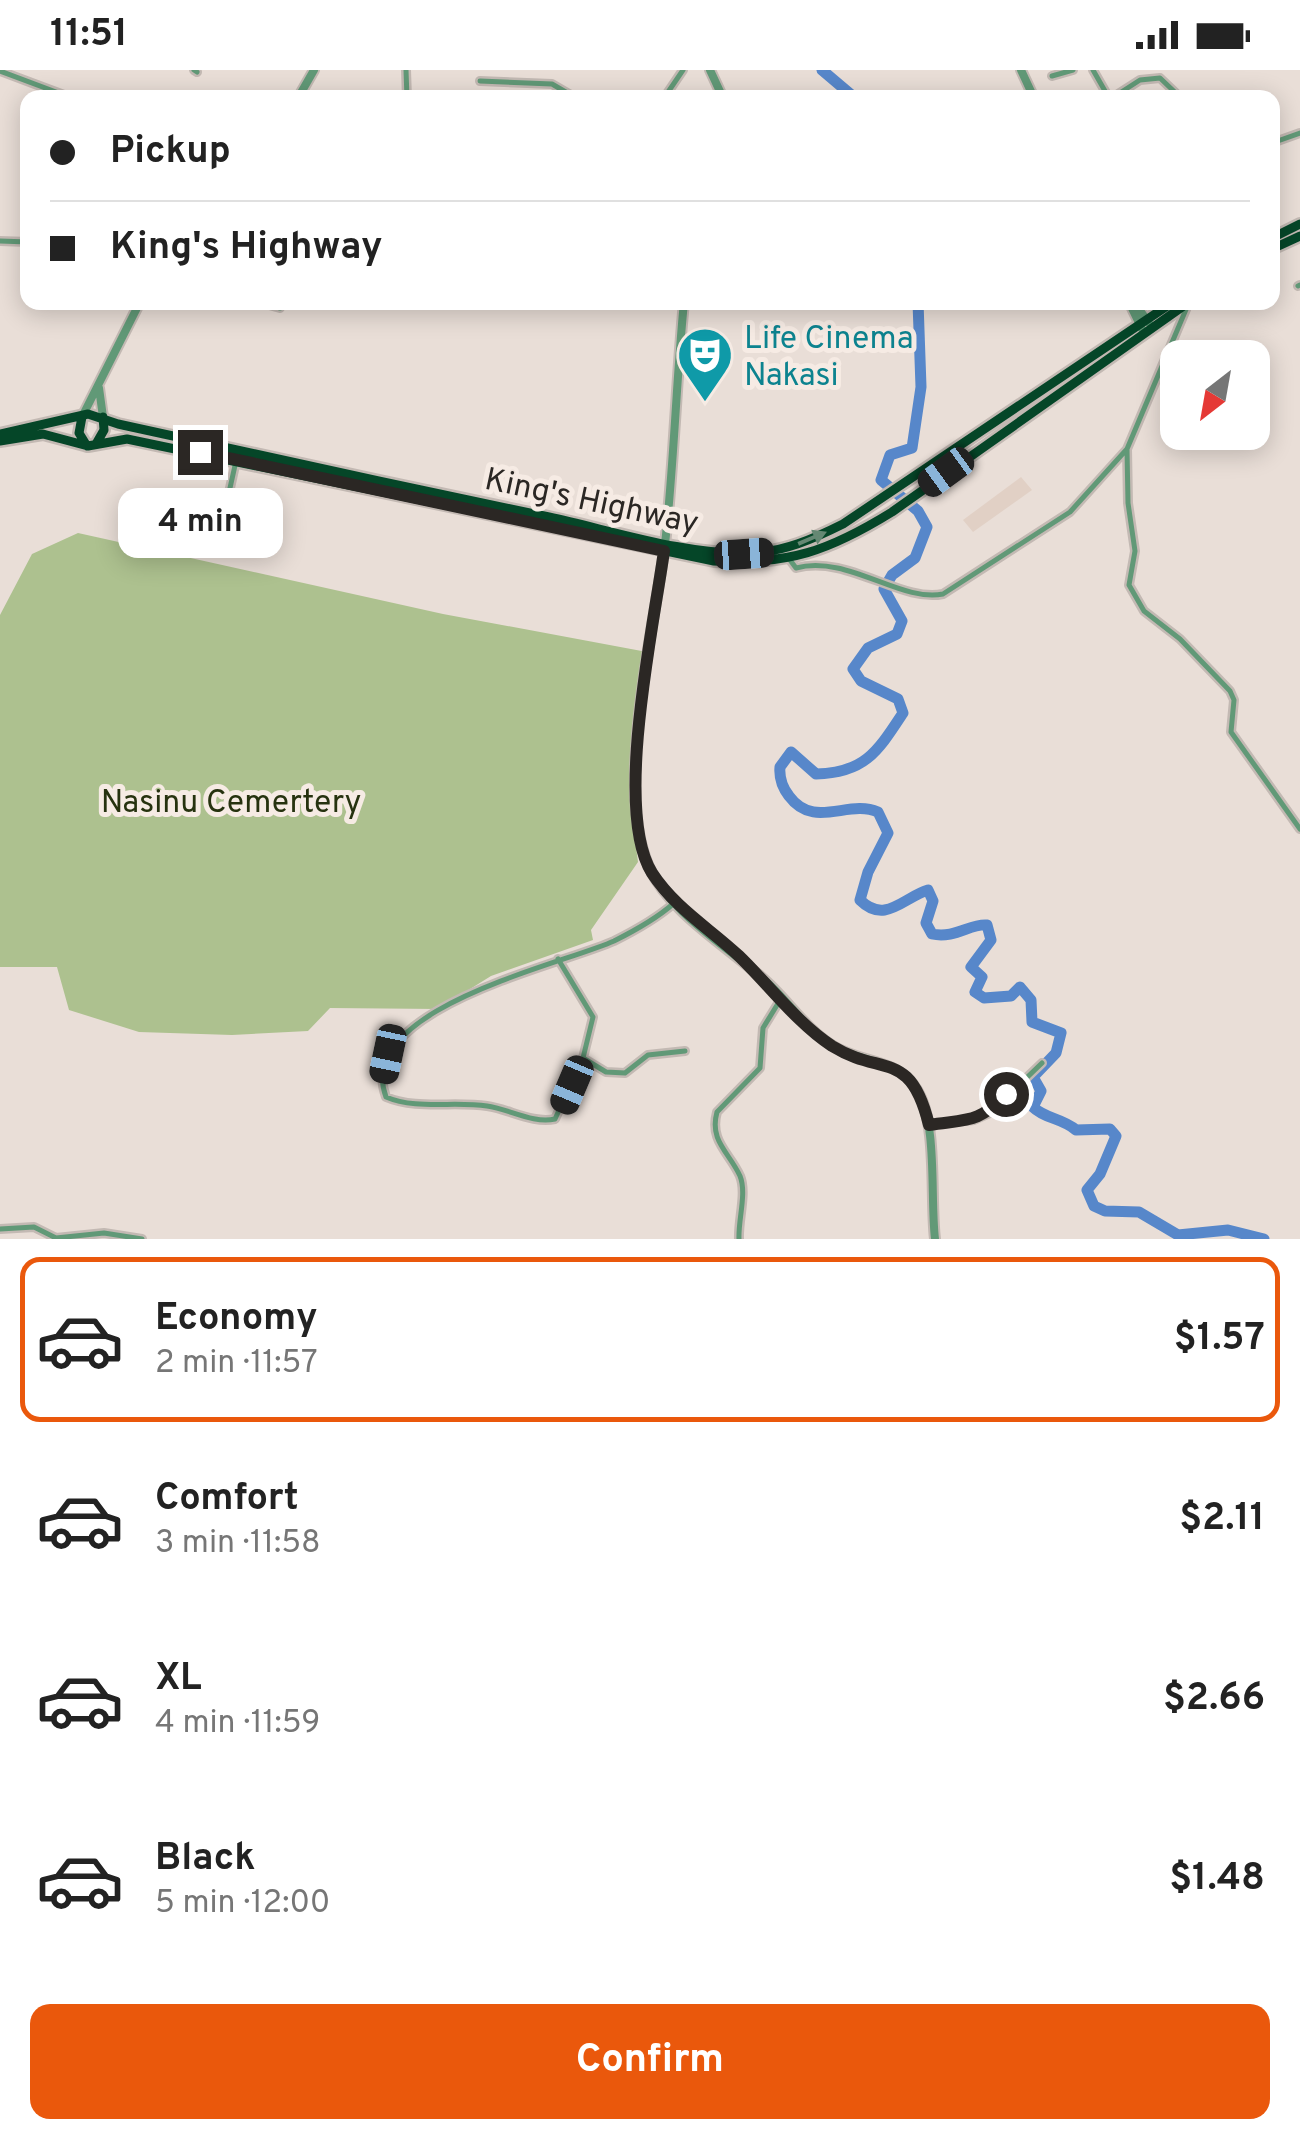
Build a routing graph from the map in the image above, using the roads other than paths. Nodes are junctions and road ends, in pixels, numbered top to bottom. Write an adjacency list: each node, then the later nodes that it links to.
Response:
1 (0, 70): 7 (street)
2 (1073, 70): 4 (street)
3 (1134, 70): 5 (street)
4 (1052, 76)
5 (1140, 80): 9 (street); 10 (street)
6 (480, 81): 8 (street)
7 (51, 90)
8 (562, 90)
9 (1124, 90)
10 (1173, 90)
11 (136, 310): 18 (street)
12 (683, 310): 26 (street)
13 (1137, 310): 17 (street)
14 (1164, 310): 17 (highway, King's Highway)
15 (1175, 310): 17 (highway, King's Highway)
16 (1187, 310): 24 (street)
17 (1146, 326): 26 (highway, King's Highway, one-way to 17); 28 (highway, King's Highway)
18 (98, 384): 19 (street); 20 (street)
19 (83, 415): 20 (highway, King's Highway); 21 (highway, King's Highway); 23 (highway)
20 (103, 418): 23 (highway); 26 (highway, King's Highway)
21 (0, 434)
22 (0, 442): 23 (highway, King's Highway)
23 (91, 445): 25 (highway, King's Highway)
24 (1127, 449): 28 (street); 29 (street)
25 (236, 458): 26 (highway, King's Highway); 27 (street)
26 (664, 546): 28 (highway, King's Highway); 30 (street)
27 (216, 551)
28 (790, 560)
29 (1300, 829)
30 (676, 902): 31 (street); 32 (street)
31 (558, 958): 34 (street); 34 (street)
32 (782, 997): 36 (street); 39 (street)
33 (686, 1050): 34 (street)
34 (583, 1058)
35 (1042, 1063): 36 (street)
36 (929, 1125): 40 (street)
37 (0, 1229): 38 (street)
38 (142, 1239)
39 (739, 1239)
40 (935, 1239)

